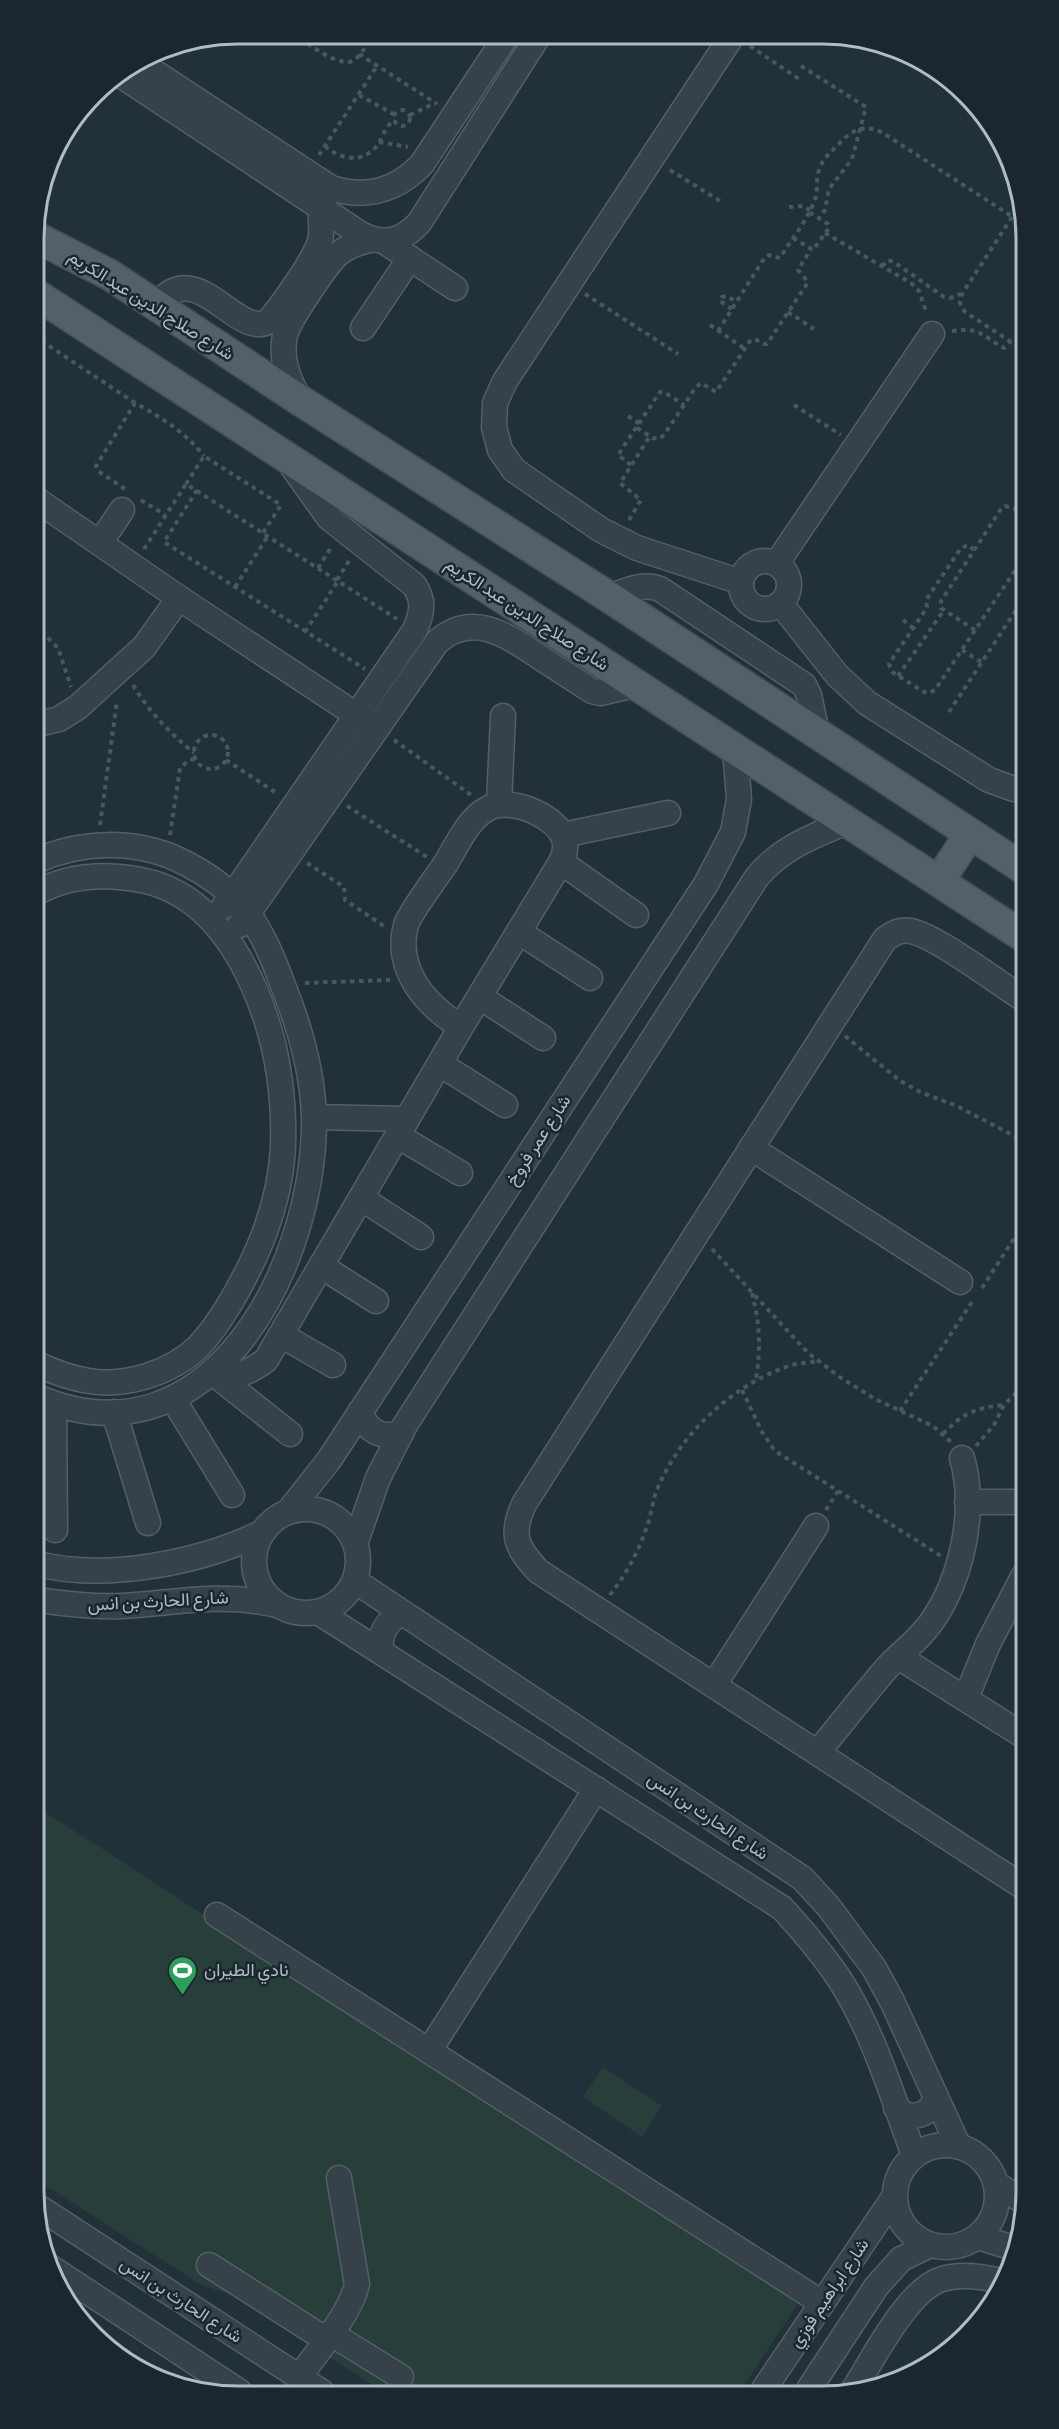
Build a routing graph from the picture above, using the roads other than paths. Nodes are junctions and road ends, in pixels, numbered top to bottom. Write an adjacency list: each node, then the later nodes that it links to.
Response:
1 (499, 44): 6 (street)
2 (533, 44): 7 (street)
3 (734, 44): 23 (street)
4 (147, 67): 6 (street)
5 (127, 79): 6 (street)
6 (325, 197): 7 (street); 13 (street)
7 (378, 241): 9 (street); 16 (street)
8 (44, 242): 12 (main road, شارع صلاح الدين عبد الكريم)
9 (410, 258): 10 (street); 14 (street)
10 (455, 288)
11 (44, 300): 18 (main road, شارع صلاح الدين عبد الكريم)
12 (156, 306): 13 (street); 17 (main road, شارع صلاح الدين عبد الكريم)
13 (262, 324): 16 (street)
14 (363, 328)
15 (932, 334): 22 (street)
16 (285, 339): 17 (street)
17 (301, 401): 24 (main road, شارع صلاح الدين عبد الكريم)
18 (286, 457): 29 (main road, شارع صلاح الدين عبد الكريم); 30 (street)
19 (44, 505): 21 (street)
20 (122, 510): 21 (street)
21 (100, 543): 25 (street)
22 (777, 563): 23 (street); 26 (street)
23 (743, 589): 26 (street); 27 (street)
24 (609, 597): 27 (street); 34 (main road, شارع صلاح الدين عبد الكريم)
25 (179, 598): 30 (street); 32 (street)
26 (774, 606): 28 (street); 36 (street)
27 (722, 630): 28 (street)
28 (744, 644): 34 (street)
29 (636, 684): 33 (street); 35 (main road, شارع صلاح الدين عبد الكريم)
30 (357, 715): 33 (street); 49 (street)
31 (503, 716): 37 (street)
32 (44, 723)
33 (377, 728): 50 (street)
34 (817, 733): 40 (main road, شارع صلاح الدين عبد الكريم)
35 (735, 749): 39 (main road, شارع صلاح الدين عبد الكريم); 45 (street, شارع عمر فروخ)
36 (1016, 789)
37 (494, 806): 41 (street); 59 (street)
38 (668, 813): 41 (street)
39 (848, 822): 46 (main road, شارع صلاح الدين عبد الكريم); 47 (street)
40 (970, 834): 44 (main road, شارع صلاح الدين عبد الكريم); 46 (main road)
41 (563, 836): 43 (street)
42 (44, 857): 49 (street)
43 (561, 862): 51 (street); 54 (street)
44 (1016, 864)
45 (715, 867): 47 (street); 79 (street, شارع عمر فروخ)
46 (939, 881): 53 (main road, شارع صلاح الدين عبد الكريم)
47 (750, 888): 80 (street)
48 (44, 889): 52 (street)
49 (233, 895): 50 (street); 52 (street)
50 (249, 913): 55 (street); 63 (street)
51 (636, 915)
52 (212, 919): 55 (street)
53 (1016, 931)
54 (519, 932): 56 (street); 58 (street)
55 (229, 938): 74 (street)
56 (590, 978)
57 (1016, 994): 65 (street)
58 (480, 997): 59 (street); 60 (street)
59 (461, 1027): 61 (street)
60 (543, 1038)
61 (440, 1064): 62 (street); 64 (street)
62 (505, 1105)
63 (314, 1117): 64 (street); 75 (street)
64 (403, 1127): 66 (street); 67 (street)
65 (751, 1148): 70 (street); 101 (street)
66 (459, 1173)
67 (361, 1198): 68 (street); 69 (street)
68 (421, 1237)
69 (321, 1266): 71 (street); 72 (street)
70 (960, 1282)
71 (376, 1301)
72 (281, 1335): 73 (street); 75 (street)
73 (333, 1365)
74 (44, 1367)
75 (213, 1373): 76 (street); 81 (street)
76 (173, 1399): 78 (street); 83 (street)
77 (46, 1401): 78 (street); 89 (street)
78 (114, 1412): 87 (street)
79 (360, 1412): 80 (street); 86 (street, شارع عمر فروخ)
80 (401, 1433): 91 (street)
81 (291, 1434)
82 (962, 1458): 84 (street)
83 (232, 1495)
84 (967, 1502): 85 (street); 100 (street)
85 (1015, 1502)
86 (288, 1512): 90 (street); 91 (street)
87 (148, 1523)
88 (816, 1526): 101 (street)
89 (55, 1530)
90 (263, 1532): 92 (street, شارع الحارث بن انس); 96 (street)
91 (355, 1544): 93 (street)
92 (44, 1565)
93 (355, 1581): 97 (street); 98 (street, شارع الحارث بن انس)
94 (1015, 1590): 102 (street)
95 (44, 1601): 96 (street, شارع الحارث بن انس)
96 (277, 1605): 97 (street)
97 (318, 1612): 99 (street, شارع الحارث بن انس)
98 (402, 1612): 99 (street); 109 (street, شارع الحارث بن انس)
99 (381, 1652): 105 (street, شارع الحارث بن انس)
100 (899, 1657): 102 (street); 104 (street)
101 (714, 1685): 104 (street)
102 (966, 1698): 103 (street)
103 (1015, 1730)
104 (818, 1752): 106 (street)
105 (596, 1789): 108 (street); 110 (street, شارع الحارث بن انس)
106 (1015, 1882)
107 (217, 1915): 108 (street)
108 (429, 2051): 124 (street)
109 (936, 2097): 110 (street); 111 (street, شارع الحارث بن انس)
110 (897, 2108): 112 (street, شارع الحارث بن انس)
111 (958, 2145): 112 (street); 114 (street)
112 (914, 2155): 116 (street)
113 (339, 2178): 125 (street)
114 (996, 2184): 115 (street); 118 (street)
115 (1015, 2196)
116 (894, 2197): 119 (street); 124 (street, شارع ابراهيم فوزي)
117 (45, 2211): 126 (street, شارع الحارث بن انس)
118 (978, 2237): 119 (street); 120 (street)
119 (930, 2245): 132 (street, شارع ابراهيم فوزي)
120 (1007, 2246)
121 (209, 2265): 125 (street)
122 (66, 2280): 129 (street)
123 (993, 2280): 128 (street)
124 (822, 2303): 131 (street, شارع ابراهيم فوزي)
125 (328, 2336): 126 (street); 127 (street)
126 (299, 2377): 130 (street, شارع الحارث بن انس)
127 (400, 2377)
128 (859, 2381)
129 (230, 2385)
130 (313, 2386)
131 (767, 2386)
132 (811, 2386)

